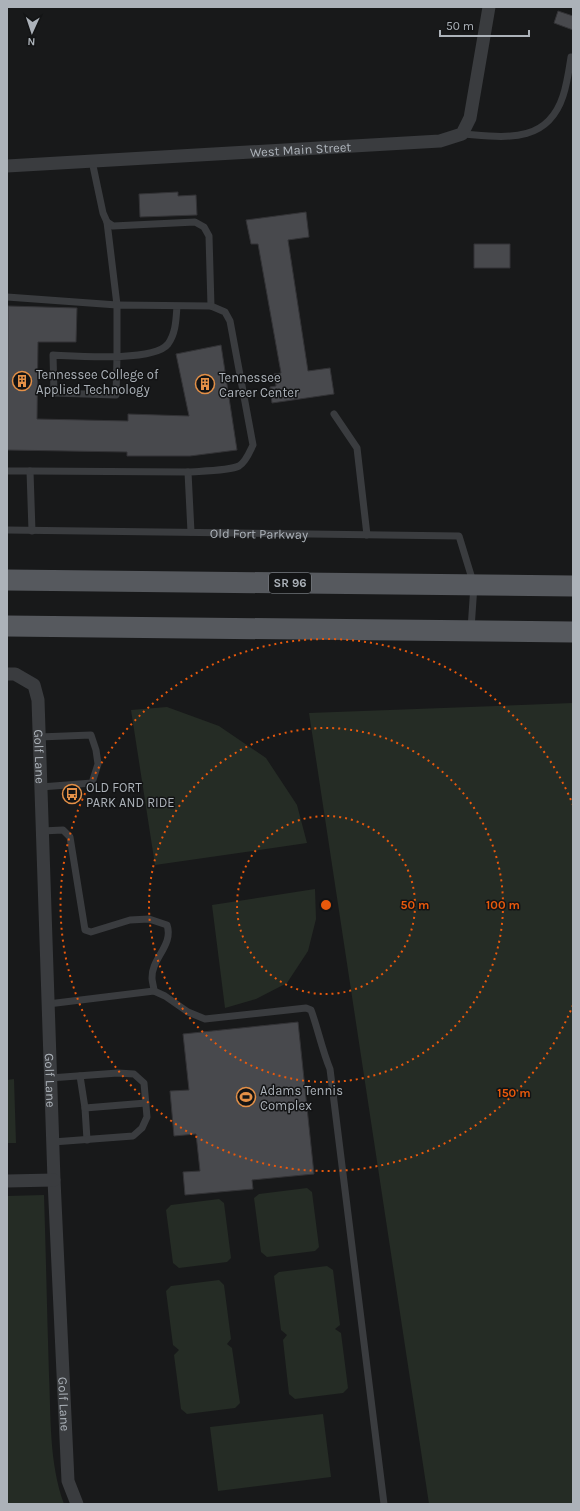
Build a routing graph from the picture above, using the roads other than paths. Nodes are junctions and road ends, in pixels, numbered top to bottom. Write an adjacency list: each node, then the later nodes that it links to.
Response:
1 (489, 7): 3 (street)
2 (571, 57): 3 (lane)
3 (462, 134): 4 (street, West Main Street)
4 (92, 161): 5 (street, West Main Street); 6 (lane)
5 (7, 166)
6 (107, 222): 8 (lane); 10 (lane)
7 (7, 297): 8 (lane)
8 (117, 305): 9 (lane); 11 (lane)
9 (177, 306): 10 (lane); 11 (lane)
10 (211, 306): 15 (lane)
11 (117, 357): 11 (lane)
12 (334, 414): 19 (lane)
13 (7, 470): 14 (lane)
14 (30, 471): 15 (lane); 17 (lane)
15 (188, 472): 18 (lane)
16 (7, 530): 17 (lane, Old Fort Parkway)
17 (32, 531): 18 (lane, Old Fort Parkway)
18 (191, 532): 19 (lane, Old Fort Parkway)
19 (367, 535): 21 (lane, Old Fort Parkway)
20 (7, 580): 21 (main road, SR 96)
21 (474, 585): 22 (main road, SR 96); 24 (lane, Old Fort Parkway)
22 (573, 586)
23 (7, 626): 24 (main road)
24 (471, 631): 25 (main road)
25 (573, 632)
26 (7, 674): 27 (street, Golf Lane)
27 (39, 737): 28 (street, Golf Lane); 28 (lane)
28 (41, 787): 29 (street, Golf Lane)
29 (42, 831): 30 (lane); 31 (street, Golf Lane)
30 (154, 990): 31 (lane); 41 (lane)
31 (48, 1004): 33 (street, Golf Lane)
32 (80, 1076): 33 (lane); 34 (lane); 35 (lane)
33 (50, 1078): 37 (street, Golf Lane)
34 (146, 1103): 35 (lane); 36 (lane)
35 (85, 1108): 36 (lane)
36 (87, 1140): 37 (lane)
37 (52, 1142): 38 (street, Golf Lane)
38 (54, 1180): 39 (street); 40 (street, Golf Lane)
39 (7, 1181)
40 (77, 1504)
41 (384, 1504)

